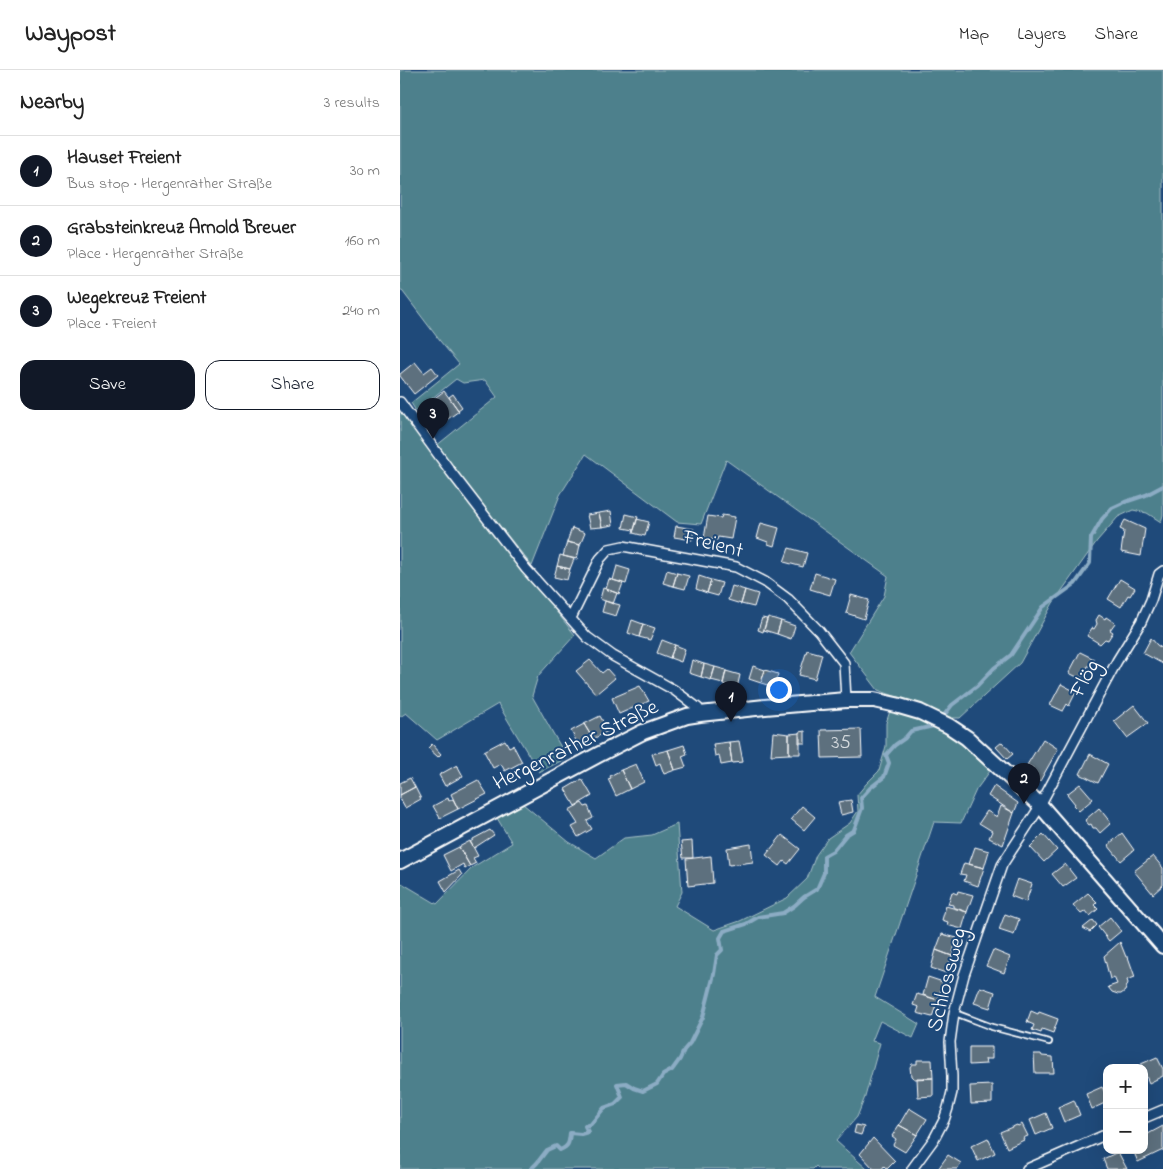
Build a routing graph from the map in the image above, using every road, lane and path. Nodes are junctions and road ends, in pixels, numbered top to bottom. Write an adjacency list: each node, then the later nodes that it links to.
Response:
1 (400, 402): 3 (street)
2 (1163, 571): 6 (street, Flög)
3 (571, 618): 4 (street, Freient); 5 (street)
4 (846, 700): 5 (street, Hergenrather Straße); 6 (street, Hergenrather Straße)
5 (700, 714): 7 (street, Hergenrather Straße)
6 (1040, 805): 8 (street, Hergenrather Straße); 9 (street, Schlossweg)
7 (400, 861)
8 (1163, 946)
9 (954, 1013): 10 (lane); 14 (street, Schlossweg)
10 (1049, 1042)
11 (1163, 1110): 12 (street)
12 (1148, 1116)
13 (1103, 1136): 15 (street)
14 (912, 1169)
15 (1027, 1169)

